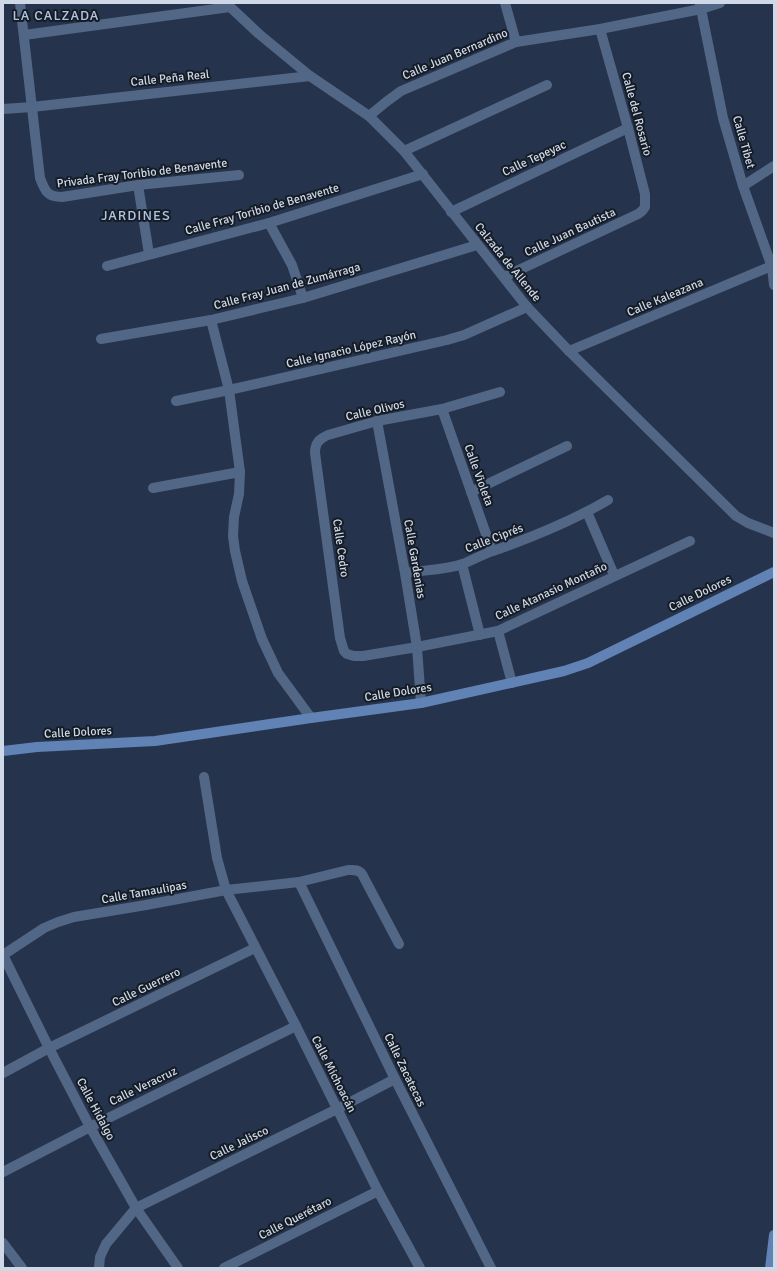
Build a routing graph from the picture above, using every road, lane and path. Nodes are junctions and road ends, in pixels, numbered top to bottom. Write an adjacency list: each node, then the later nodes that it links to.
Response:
1 (20, 3): 7 (street)
2 (505, 3): 8 (street)
3 (720, 3): 5 (street, Calle Juan Bernardino)
4 (228, 5): 7 (street); 9 (street, Calzada de Allende)
5 (700, 6): 6 (street, Calle Juan Bernardino); 20 (street, Calle Tibet)
6 (600, 29): 8 (street, Calle Juan Bernardino); 14 (street, Calle del Rosario)
7 (24, 35): 11 (street)
8 (516, 42): 13 (street, Calle Juan Bernardino)
9 (310, 76): 11 (street, Calle Peña Real); 13 (street, Calzada de Allende)
10 (547, 85): 15 (street)
11 (32, 107): 12 (street, Calle Peña Real); 19 (street, Privada Fray Toribio de Benavente)
12 (3, 109)
13 (369, 116): 15 (street, Calzada de Allende)
14 (628, 128): 21 (street, Calle del Rosario); 22 (street, Calle Tepeyac)
15 (404, 151): 17 (street, Calzada de Allende)
16 (774, 166): 20 (street)
17 (423, 174): 22 (street, Calzada de Allende); 23 (street, Calle Fray Toribio de Benavente)
18 (240, 175): 19 (street, Privada Fray Toribio de Benavente)
19 (138, 185): 25 (street)
20 (743, 186): 27 (street, Calle Tibet)
21 (645, 207): 28 (street, Calle Juan Bautista)
22 (451, 212): 24 (street, Calzada de Allende)
23 (269, 223): 25 (street, Calle Fray Toribio de Benavente); 30 (street)
24 (477, 245): 28 (street, Calzada de Allende); 30 (street, Calle Fray Juan de Zumárraga)
25 (149, 254): 26 (street, Calle Fray Toribio de Benavente)
26 (107, 266)
27 (773, 266): 29 (street, Calle Tibet); 34 (street, Calle Kaleazana)
28 (504, 277): 31 (street, Calzada de Allende)
29 (774, 285)
30 (303, 298): 32 (street, Calle Fray Juan de Zumárraga)
31 (527, 308): 34 (street, Calzada de Allende); 35 (street, Calle Ignacio López Rayón)
32 (211, 320): 33 (street, Calle Fray Juan de Zumárraga); 35 (street)
33 (101, 339)
34 (569, 352): 47 (street, Calzada de Allende)
35 (229, 390): 37 (street, Calle Ignacio López Rayón); 42 (street)
36 (500, 392): 38 (street, Calle Olivos)
37 (176, 401)
38 (442, 409): 39 (street, Calle Olivos); 44 (street, Calle Violeta)
39 (377, 421): 40 (street, Calle Olivos); 52 (street, Calle Gardenias)
40 (316, 444): 57 (street, Calle Cedro)
41 (567, 446): 44 (street)
42 (240, 472): 43 (street); 60 (street)
43 (153, 488)
44 (471, 492): 49 (street, Calle Violeta)
45 (608, 500): 46 (street, Calle Ciprés)
46 (587, 512): 49 (street, Calle Ciprés); 53 (street)
47 (774, 533)
48 (690, 541): 53 (street, Calle Atanasio Montaño)
49 (492, 551): 50 (street, Calle Ciprés)
50 (462, 564): 52 (street, Calle Ciprés); 55 (street)
51 (774, 572): 58 (street, Calle Dolores)
52 (405, 573): 56 (street, Calle Gardenias)
53 (614, 576): 54 (street, Calle Atanasio Montaño)
54 (498, 631): 55 (street, Calle Atanasio Montaño); 58 (street)
55 (480, 635): 56 (street, Calle Atanasio Montaño)
56 (417, 647): 57 (street, Calle Atanasio Montaño); 59 (street, Calle Gardenias)
57 (347, 654)
58 (512, 683): 59 (street, Calle Dolores)
59 (421, 703): 60 (street, Calle Dolores)
60 (311, 718): 61 (street, Calle Dolores)
61 (3, 751)
62 (204, 777): 64 (street, Calle Michoacán)
63 (299, 882): 64 (street, Calle Tamaulipas); 65 (street, Calle Tamaulipas); 71 (street, Calle Zacatecas)
64 (226, 890): 66 (street, Calle Michoacán); 67 (street, Calle Tamaulipas)
65 (399, 944)
66 (255, 948): 68 (street, Calle Michoacán); 69 (street, Calle Guerrero)
67 (3, 955): 69 (street, Calle Hidalgo)
68 (296, 1026): 72 (street, Calle Michoacán); 73 (street, Calle Veracruz)
69 (49, 1048): 70 (street, Calle Guerrero); 73 (street, Calle Hidalgo)
70 (3, 1073)
71 (395, 1079): 72 (street, Calle Jalisco); 85 (street, Calle Zacatecas)
72 (337, 1109): 75 (street, Calle Michoacán); 76 (street, Calle Jalisco)
73 (90, 1127): 74 (street, Calle Veracruz); 76 (street, Calle Hidalgo)
74 (3, 1172)
75 (378, 1191): 83 (street, Calle Querétaro); 84 (street, Calle Michoacán)
76 (136, 1208): 81 (street, Calle Jalisco); 82 (street, Calle Hidalgo)
77 (774, 1235): 79 (street)
78 (3, 1243): 80 (street)
79 (773, 1256): 86 (street)
80 (22, 1268)
81 (99, 1268)
82 (178, 1268)
83 (224, 1268)
84 (420, 1268)
85 (491, 1268)
86 (770, 1268)

